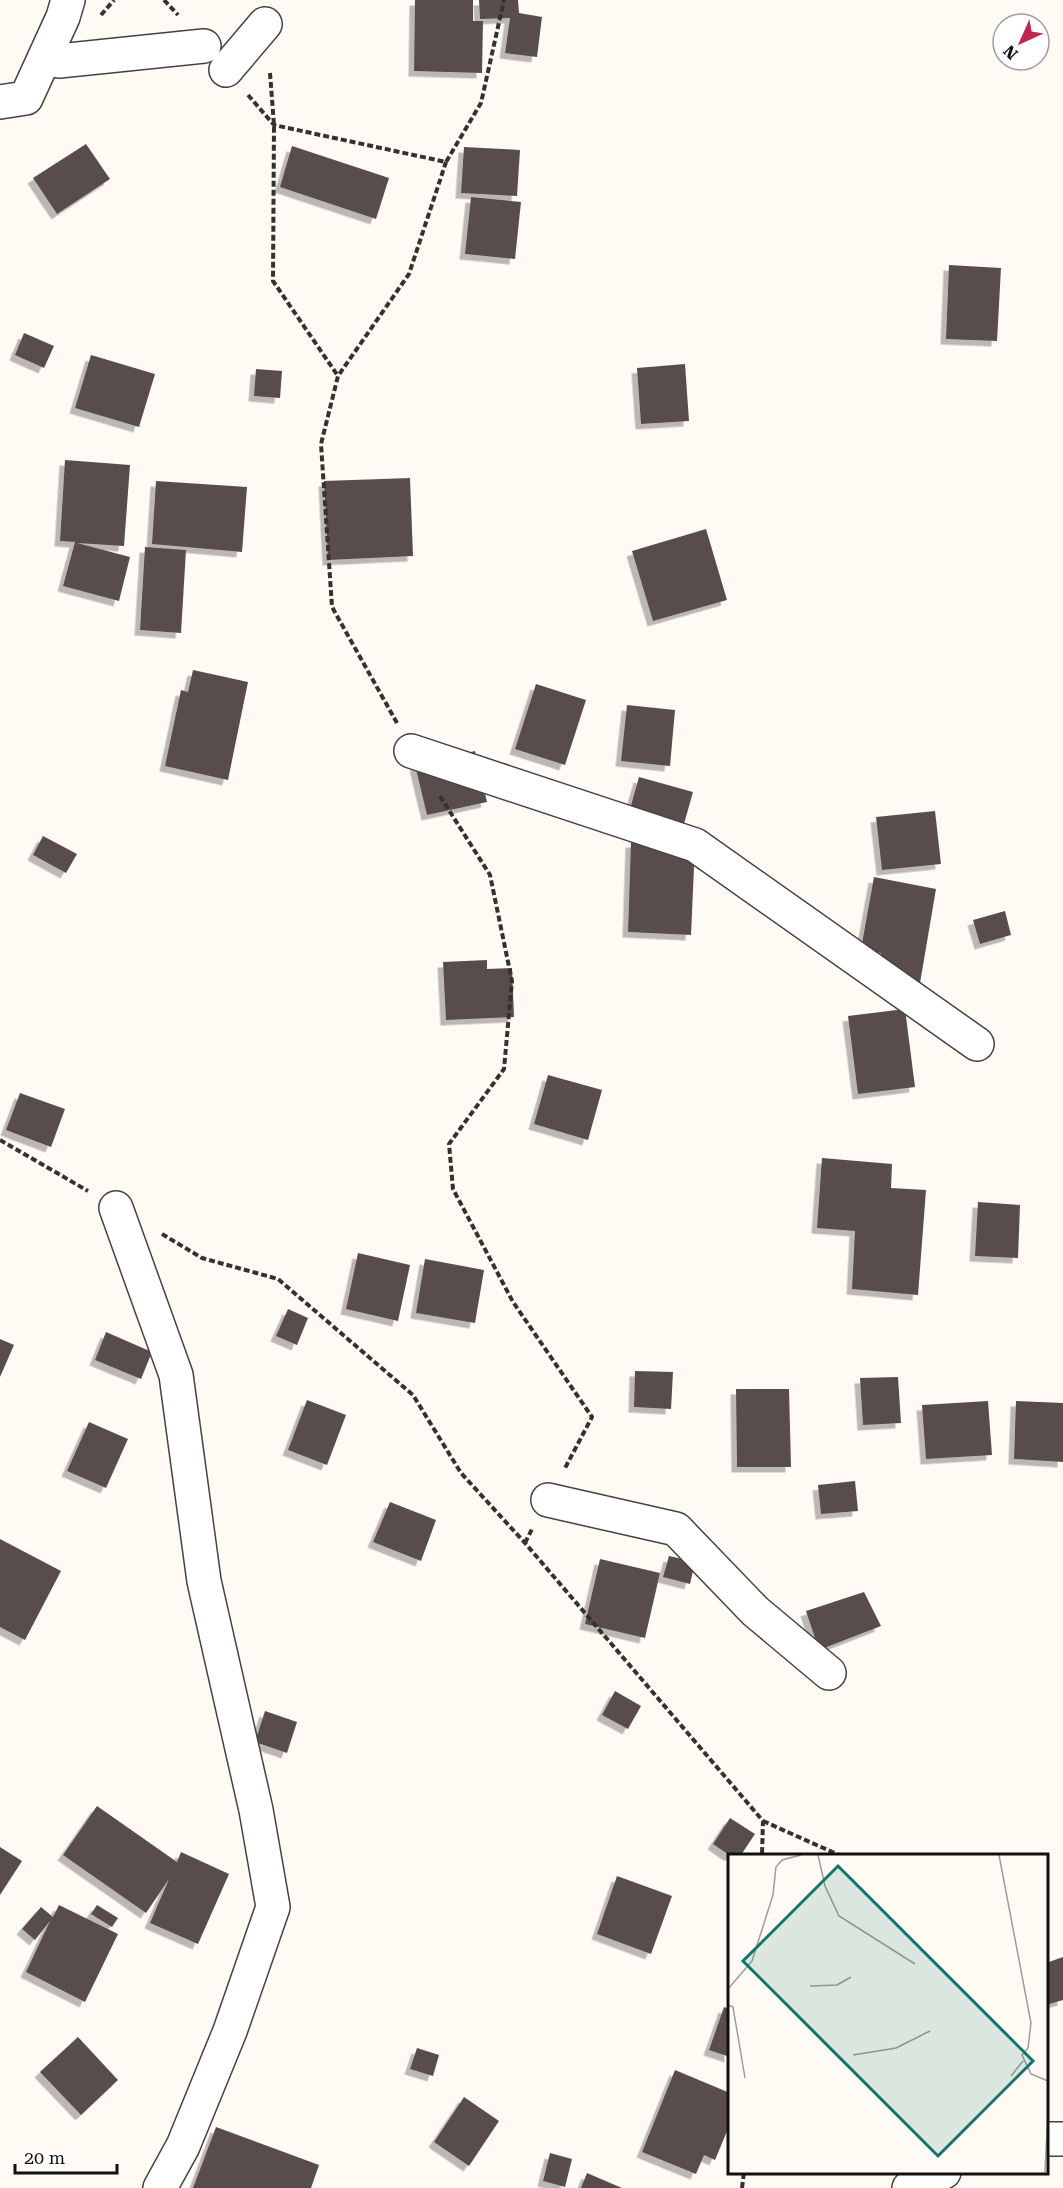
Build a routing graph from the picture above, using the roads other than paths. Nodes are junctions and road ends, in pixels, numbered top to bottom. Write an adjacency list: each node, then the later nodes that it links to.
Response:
1 (68, 0): 6 (street)
2 (265, 24): 5 (street)
3 (204, 46): 4 (street)
4 (59, 61)
5 (226, 70)
6 (0, 102)
7 (411, 750): 8 (street)
8 (977, 1044)
9 (116, 1208): 13 (street)
10 (548, 1500): 11 (street)
11 (829, 1673)
12 (942, 2173): 14 (street)
13 (160, 2188)
14 (909, 2188)

